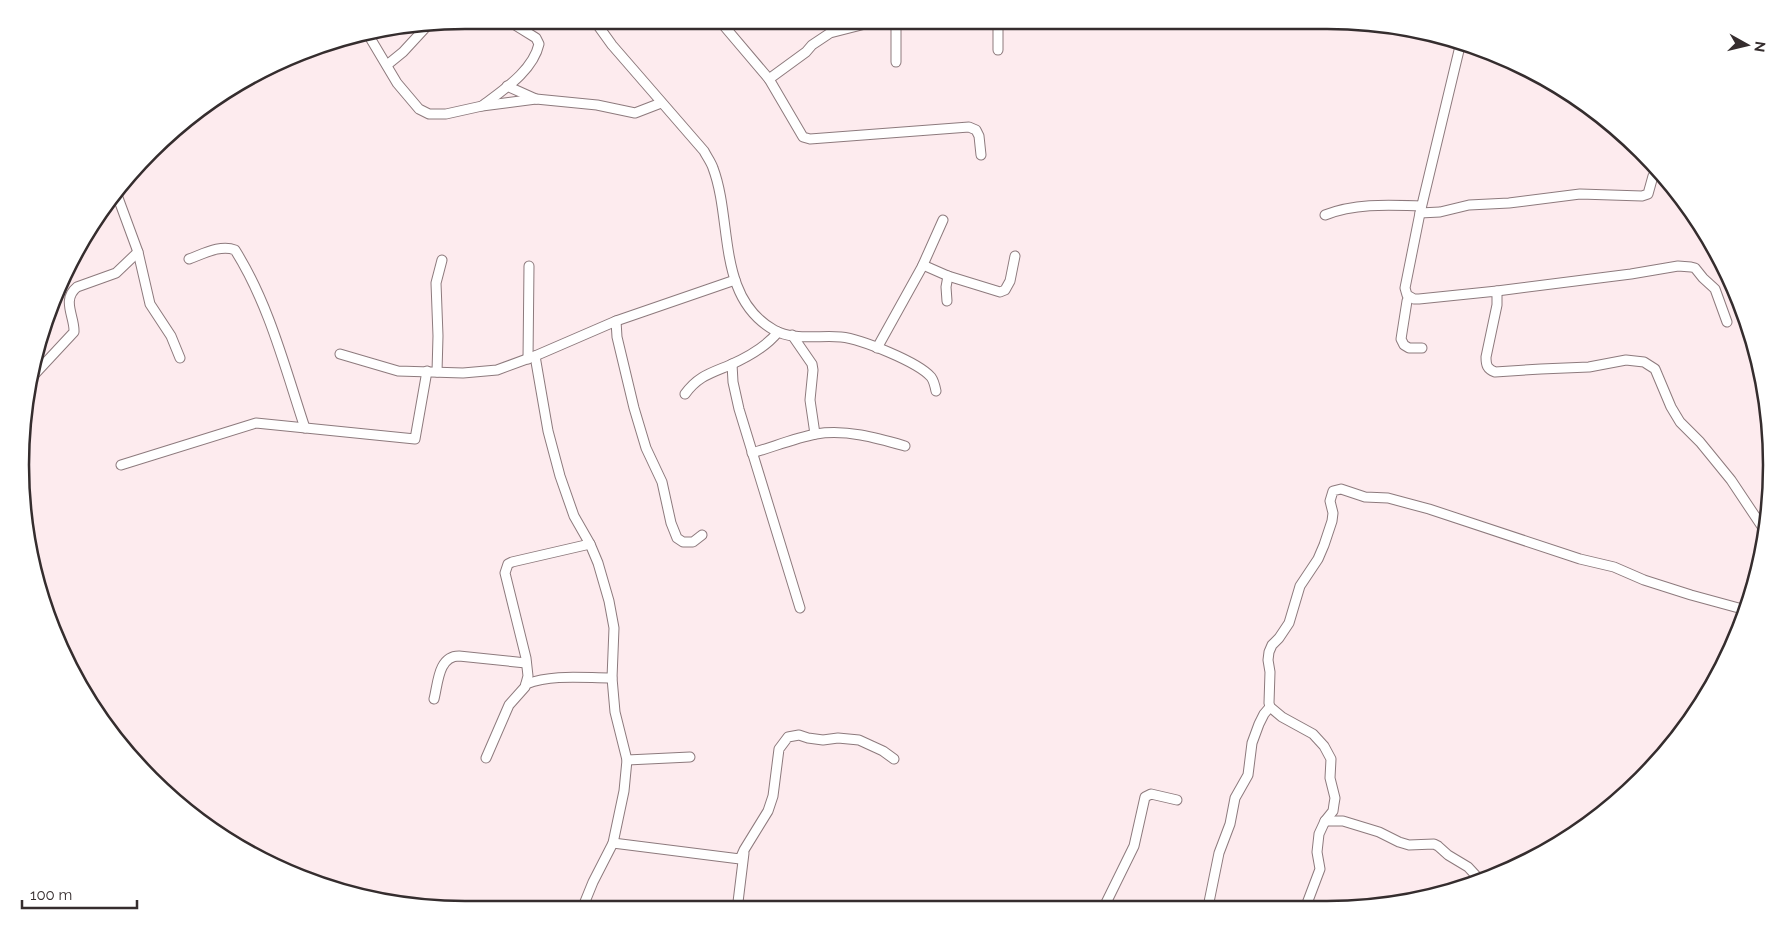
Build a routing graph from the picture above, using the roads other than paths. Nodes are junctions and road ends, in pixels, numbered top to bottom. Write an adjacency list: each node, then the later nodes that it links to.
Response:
1 (522, 29): 14 (street)
2 (600, 29): 16 (street)
3 (727, 29): 13 (street)
4 (846, 29): 13 (street)
5 (896, 29): 11 (street)
6 (998, 29): 9 (street)
7 (422, 31): 12 (street)
8 (371, 39): 12 (street)
9 (998, 50)
10 (1459, 50): 21 (street)
11 (896, 62)
12 (387, 65): 17 (street)
13 (769, 79): 18 (street)
14 (507, 86): 15 (street); 17 (street)
15 (536, 99): 16 (street); 17 (street)
16 (661, 103): 31 (street)
17 (482, 106)
18 (981, 155)
19 (1653, 176): 21 (street)
20 (119, 199): 24 (street)
21 (1420, 209): 22 (street); 33 (street)
22 (1325, 215)
23 (943, 220): 28 (street)
24 (138, 252): 42 (street); 45 (street)
25 (1015, 256): 30 (street)
26 (189, 259): 50 (street)
27 (442, 260): 47 (street)
28 (923, 265): 30 (street); 39 (street)
29 (530, 266): 43 (street)
30 (948, 276): 34 (street)
31 (735, 280): 35 (street); 37 (street)
32 (1497, 291): 33 (street); 36 (street); 55 (street)
33 (1409, 297): 40 (street)
34 (947, 301)
35 (616, 321): 43 (street); 56 (street)
36 (1727, 322)
37 (778, 332): 38 (street); 44 (street)
38 (792, 335): 39 (street); 51 (street)
39 (877, 348): 48 (street)
40 (1422, 348)
41 (340, 354): 46 (street)
42 (180, 358)
43 (531, 358): 47 (street); 57 (street)
44 (732, 364): 49 (street); 53 (street)
45 (40, 369)
46 (427, 371): 47 (street); 50 (street)
47 (436, 372)
48 (936, 391)
49 (685, 394)
50 (305, 428): 54 (street)
51 (815, 434): 52 (street); 53 (street)
52 (905, 446)
53 (752, 453): 58 (street)
54 (121, 465)
55 (1760, 523)
56 (702, 535)
57 (590, 544): 60 (street); 61 (street)
58 (800, 608)
59 (1739, 608): 64 (street)
60 (526, 663): 62 (street); 63 (street)
61 (612, 678): 62 (street); 68 (street)
62 (527, 680): 66 (street)
63 (434, 699)
64 (1270, 708): 70 (street); 77 (street)
65 (690, 757): 68 (street)
66 (486, 758)
67 (894, 759): 72 (street)
68 (627, 760): 71 (street)
69 (1177, 800): 76 (street)
70 (1324, 822): 73 (street); 78 (street)
71 (612, 843): 72 (street); 74 (street)
72 (744, 850): 75 (street)
73 (1476, 875)
74 (585, 901)
75 (738, 901)
76 (1107, 901)
77 (1209, 901)
78 (1308, 901)

